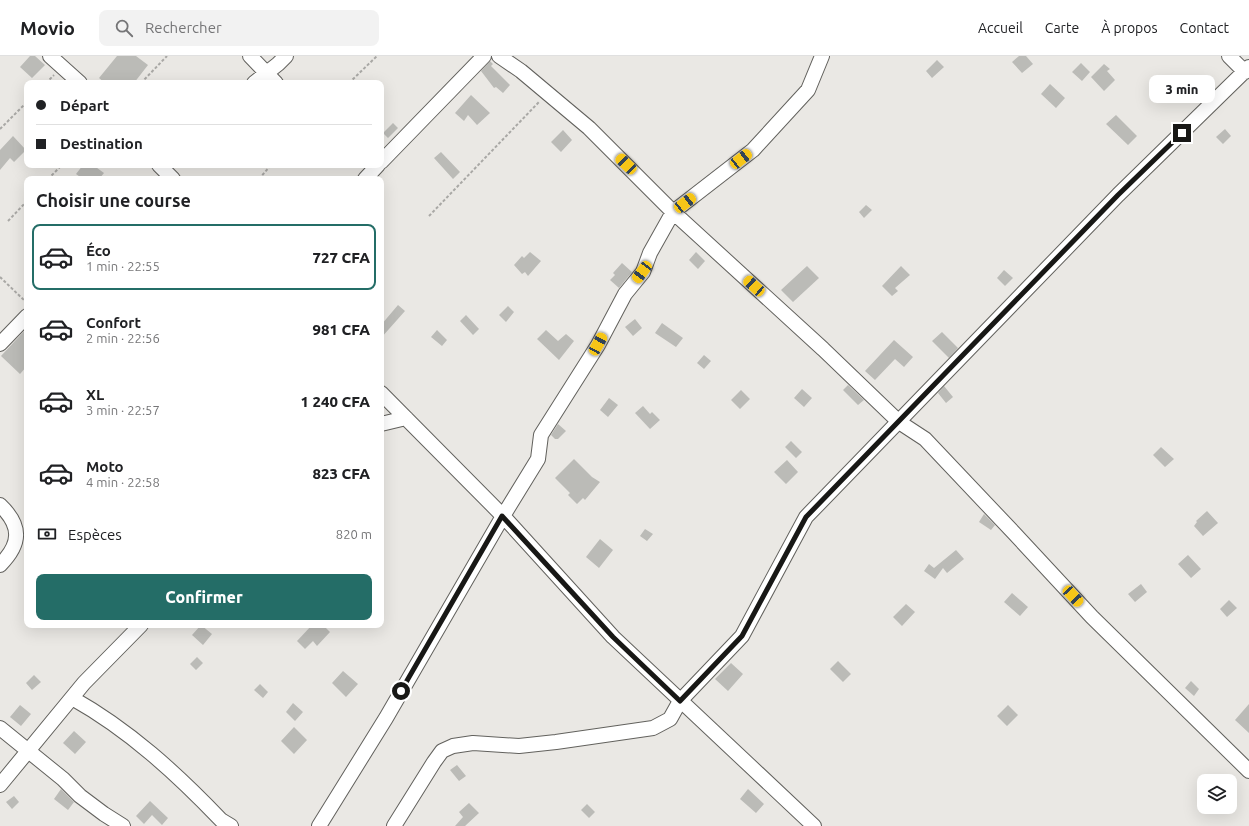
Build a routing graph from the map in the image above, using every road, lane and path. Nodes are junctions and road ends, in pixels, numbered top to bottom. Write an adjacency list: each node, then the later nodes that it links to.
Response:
1 (50, 56): 12 (street)
2 (167, 56): 13 (path)
3 (250, 56): 11 (street)
4 (286, 56): 11 (street)
5 (377, 56): 16 (path)
6 (484, 56): 20 (street)
7 (499, 56): 17 (street)
8 (822, 56): 28 (street)
9 (1229, 56): 10 (street)
10 (1247, 69): 37 (street)
11 (265, 74): 14 (street); 15 (street)
12 (77, 80)
13 (144, 80)
14 (258, 80)
15 (272, 80)
16 (352, 80)
17 (546, 94): 28 (street); 29 (path)
18 (24, 105): 19 (path)
19 (0, 129)
20 (384, 157)
21 (59, 168): 24 (path)
22 (268, 168): 25 (path)
23 (374, 168): 26 (street)
24 (51, 176)
25 (262, 176)
26 (367, 176)
27 (24, 204): 30 (path)
28 (673, 212): 37 (street); 40 (street)
29 (429, 216)
30 (8, 220)
31 (0, 277): 32 (path)
32 (24, 300)
33 (24, 319): 34 (street)
34 (0, 344)
35 (384, 396): 36 (street)
36 (406, 418): 38 (street); 40 (street)
37 (899, 422): 44 (street); 47 (street)
38 (384, 423)
39 (0, 505): 41 (street)
40 (502, 516): 44 (street); 51 (street)
41 (0, 565)
42 (138, 628): 43 (street)
43 (72, 698): 46 (street); 50 (street)
44 (680, 701): 52 (street); 53 (street)
45 (0, 728): 46 (street)
46 (29, 752): 48 (street); 49 (street)
47 (1249, 770)
48 (0, 785)
49 (123, 826)
50 (231, 826)
51 (319, 826)
52 (394, 826)
53 (814, 826)

